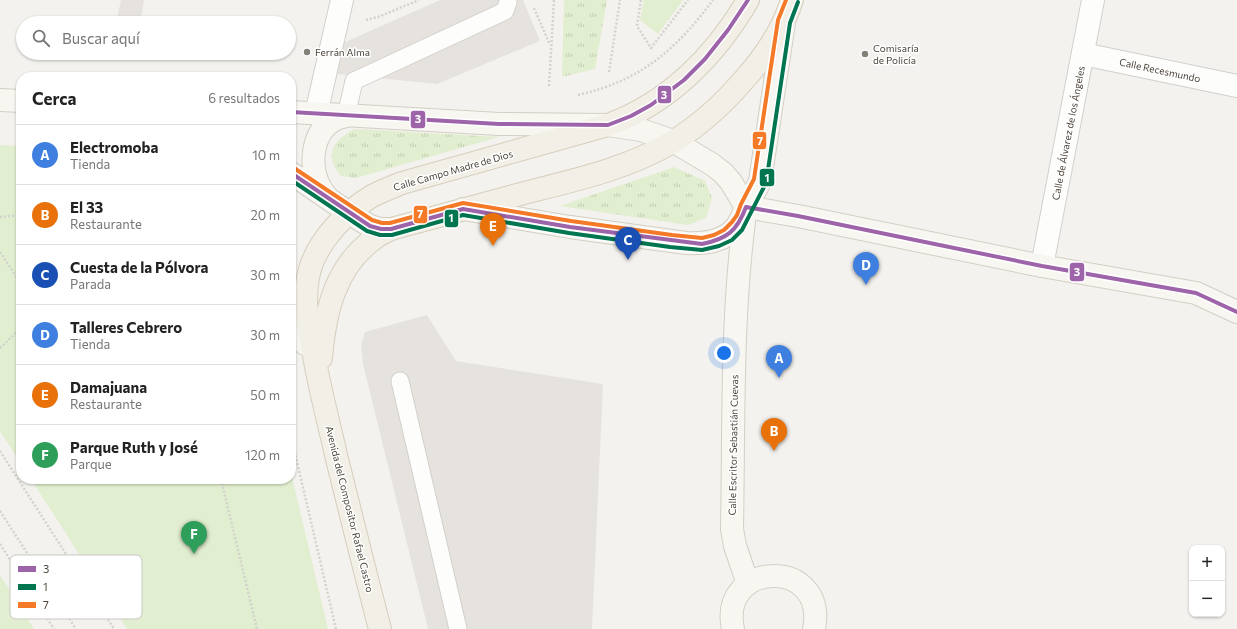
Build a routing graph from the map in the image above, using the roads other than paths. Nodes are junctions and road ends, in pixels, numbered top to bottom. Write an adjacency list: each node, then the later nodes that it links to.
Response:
1 (342, 0): 12 (street)
2 (508, 0): 13 (lane)
3 (748, 0): 14 (main road, Calle Campo Madre de Dios)
4 (792, 0): 6 (main road)
5 (1093, 0): 7 (street, Calle de Álvarez de los Ángeles)
6 (784, 21): 15 (main road); 18 (street)
7 (1083, 54): 8 (street, Calle Recesmundo); 22 (street, Calle de Álvarez de los Ángeles)
8 (1237, 86)
9 (0, 100): 10 (street)
10 (16, 101)
11 (296, 112): 12 (street)
12 (316, 114): 13 (street)
13 (346, 116): 14 (street); 17 (street)
14 (608, 125): 15 (street); 20 (main road, Calle Campo Madre de Dios)
15 (673, 141): 18 (street); 19 (main road)
16 (296, 176): 17 (street)
17 (327, 197): 20 (street)
18 (746, 207): 19 (street); 22 (street); 29 (street, Calle Escritor Sebastián Cuevas)
19 (463, 210): 21 (main road)
20 (349, 213): 21 (street); 28 (main road, Calle Campo Madre de Dios)
21 (391, 229): 28 (main road)
22 (1042, 266): 23 (street)
23 (1196, 293): 24 (street); 25 (street)
24 (1237, 300)
25 (1237, 312)
26 (296, 315): 28 (street)
27 (400, 381): 33 (lane)
28 (320, 389): 32 (main road, Avenida del Compositor Rafael Castro)
29 (748, 584): 30 (street); 31 (street)
30 (819, 625)
31 (731, 626)
32 (380, 629)
33 (458, 629)

